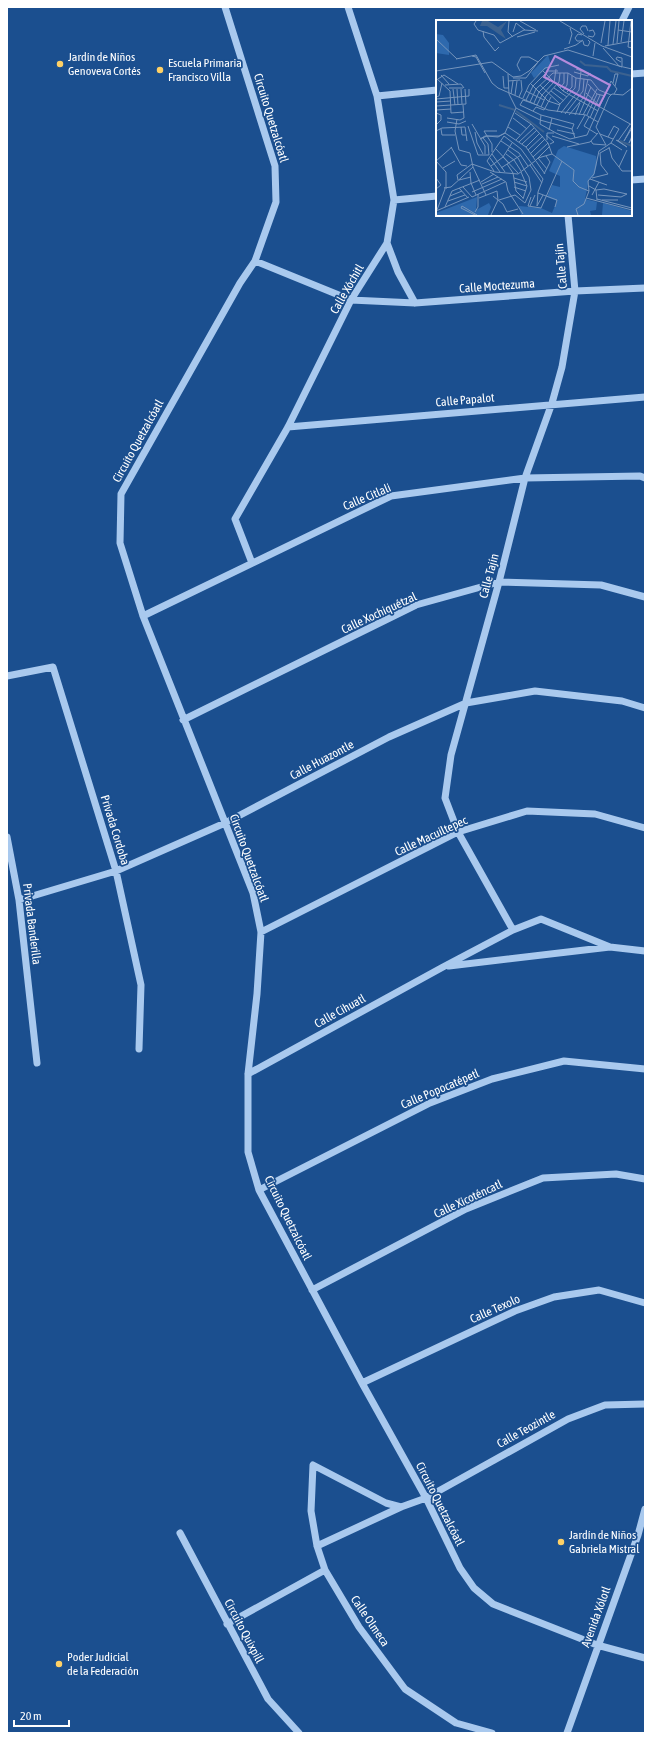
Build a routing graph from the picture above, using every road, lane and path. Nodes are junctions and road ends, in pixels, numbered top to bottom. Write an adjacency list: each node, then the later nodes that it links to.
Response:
1 (225, 7): 15 (street, Circuito Quetzalcóatl)
2 (348, 7): 8 (street, Calle Xóchitl)
3 (629, 7): 4 (street)
4 (622, 20)
5 (645, 73): 6 (street)
6 (632, 74)
7 (436, 90): 8 (street)
8 (376, 96): 12 (street, Calle Xóchitl)
9 (645, 179): 10 (street)
10 (632, 180)
11 (436, 196): 12 (street)
12 (394, 200): 14 (street, Calle Xóchitl)
13 (568, 216): 17 (street, Calle Tajín)
14 (387, 243): 18 (street, Calle Xóchitl); 19 (street)
15 (255, 261): 18 (street, Calle Moctezuma); 28 (street, Circuito Quetzalcóatl)
16 (645, 288): 17 (street, Calle Moctezuma)
17 (576, 291): 19 (street, Calle Moctezuma); 21 (street, Calle Tajín)
18 (351, 300): 19 (street, Calle Moctezuma); 22 (street, Calle Xóchitl)
19 (415, 303)
20 (645, 397): 21 (street, Calle Papalot)
21 (552, 403): 22 (street, Calle Papalot); 23 (street, Calle Tajín)
22 (288, 427): 25 (street, Calle Xóchitl)
23 (526, 478): 24 (street, Calle Citlali); 25 (street, Calle Citlali); 26 (street, Calle Tajín)
24 (645, 478)
25 (252, 563): 28 (street, Calle Citlali)
26 (499, 582): 27 (street, Calle Xochiquétzal); 30 (street, Calle Tajín); 32 (street, Calle Xochiquétzal)
27 (645, 597)
28 (143, 616): 32 (street, Circuito Quetzalcóatl)
29 (7, 676): 37 (street, Privada Cordoba)
30 (466, 703): 31 (street, Calle Huazontle); 33 (street, Calle Huazontle); 35 (street, Calle Tajín)
31 (645, 708)
32 (183, 720): 33 (street, Circuito Quetzalcóatl)
33 (225, 823): 37 (street, Calle Huazontle); 40 (street, Circuito Quetzalcóatl)
34 (645, 828): 35 (street, Calle Macuiltepec)
35 (458, 832): 39 (street, Calle Tajín); 40 (street, Calle Macuiltepec)
36 (7, 837): 38 (street, Privada Banderilla)
37 (116, 871): 38 (street, Calle Huazontle); 44 (street, Privada Cordoba)
38 (19, 900): 45 (street, Privada Banderilla)
39 (513, 930): 41 (street, Calle Cihuatl); 43 (street, Calle Cihuatl)
40 (261, 932): 47 (street, Circuito Quetzalcóatl)
41 (610, 946): 42 (street, Calle Cihuatl); 43 (street, Calle Cihuatl)
42 (645, 951)
43 (443, 967): 47 (street, Calle Cihuatl)
44 (139, 1049)
45 (37, 1063)
46 (645, 1070): 49 (street, Calle Popocatépetl)
47 (248, 1074): 49 (street, Circuito Quetzalcóatl)
48 (645, 1179): 50 (street, Calle Xicoténcatl)
49 (259, 1190): 50 (street, Circuito Quetzalcóatl)
50 (312, 1290): 52 (street, Circuito Quetzalcóatl)
51 (645, 1302): 52 (street, Calle Texolo)
52 (362, 1383): 54 (street, Circuito Quetzalcóatl)
53 (645, 1404): 54 (street, Calle Teozintle)
54 (426, 1498): 55 (street, Calle Teozintle); 62 (street, Circuito Quetzalcóatl)
55 (401, 1507): 59 (street, Calle Teozintle); 59 (street, Calle Olmeca)
56 (645, 1509): 58 (street, Avenida Xólotl)
57 (180, 1533): 61 (street, Circuito Quixpill)
58 (641, 1536): 62 (street, Avenida Xólotl)
59 (317, 1546): 60 (street, Calle Olmeca)
60 (325, 1570): 61 (street); 65 (street, Calle Olmeca)
61 (227, 1624): 64 (street, Circuito Quixpill)
62 (597, 1645): 63 (street, Circuito Quetzalcóatl); 66 (street, Avenida Xólotl)
63 (645, 1658)
64 (299, 1733)
65 (492, 1733)
66 (567, 1733)

